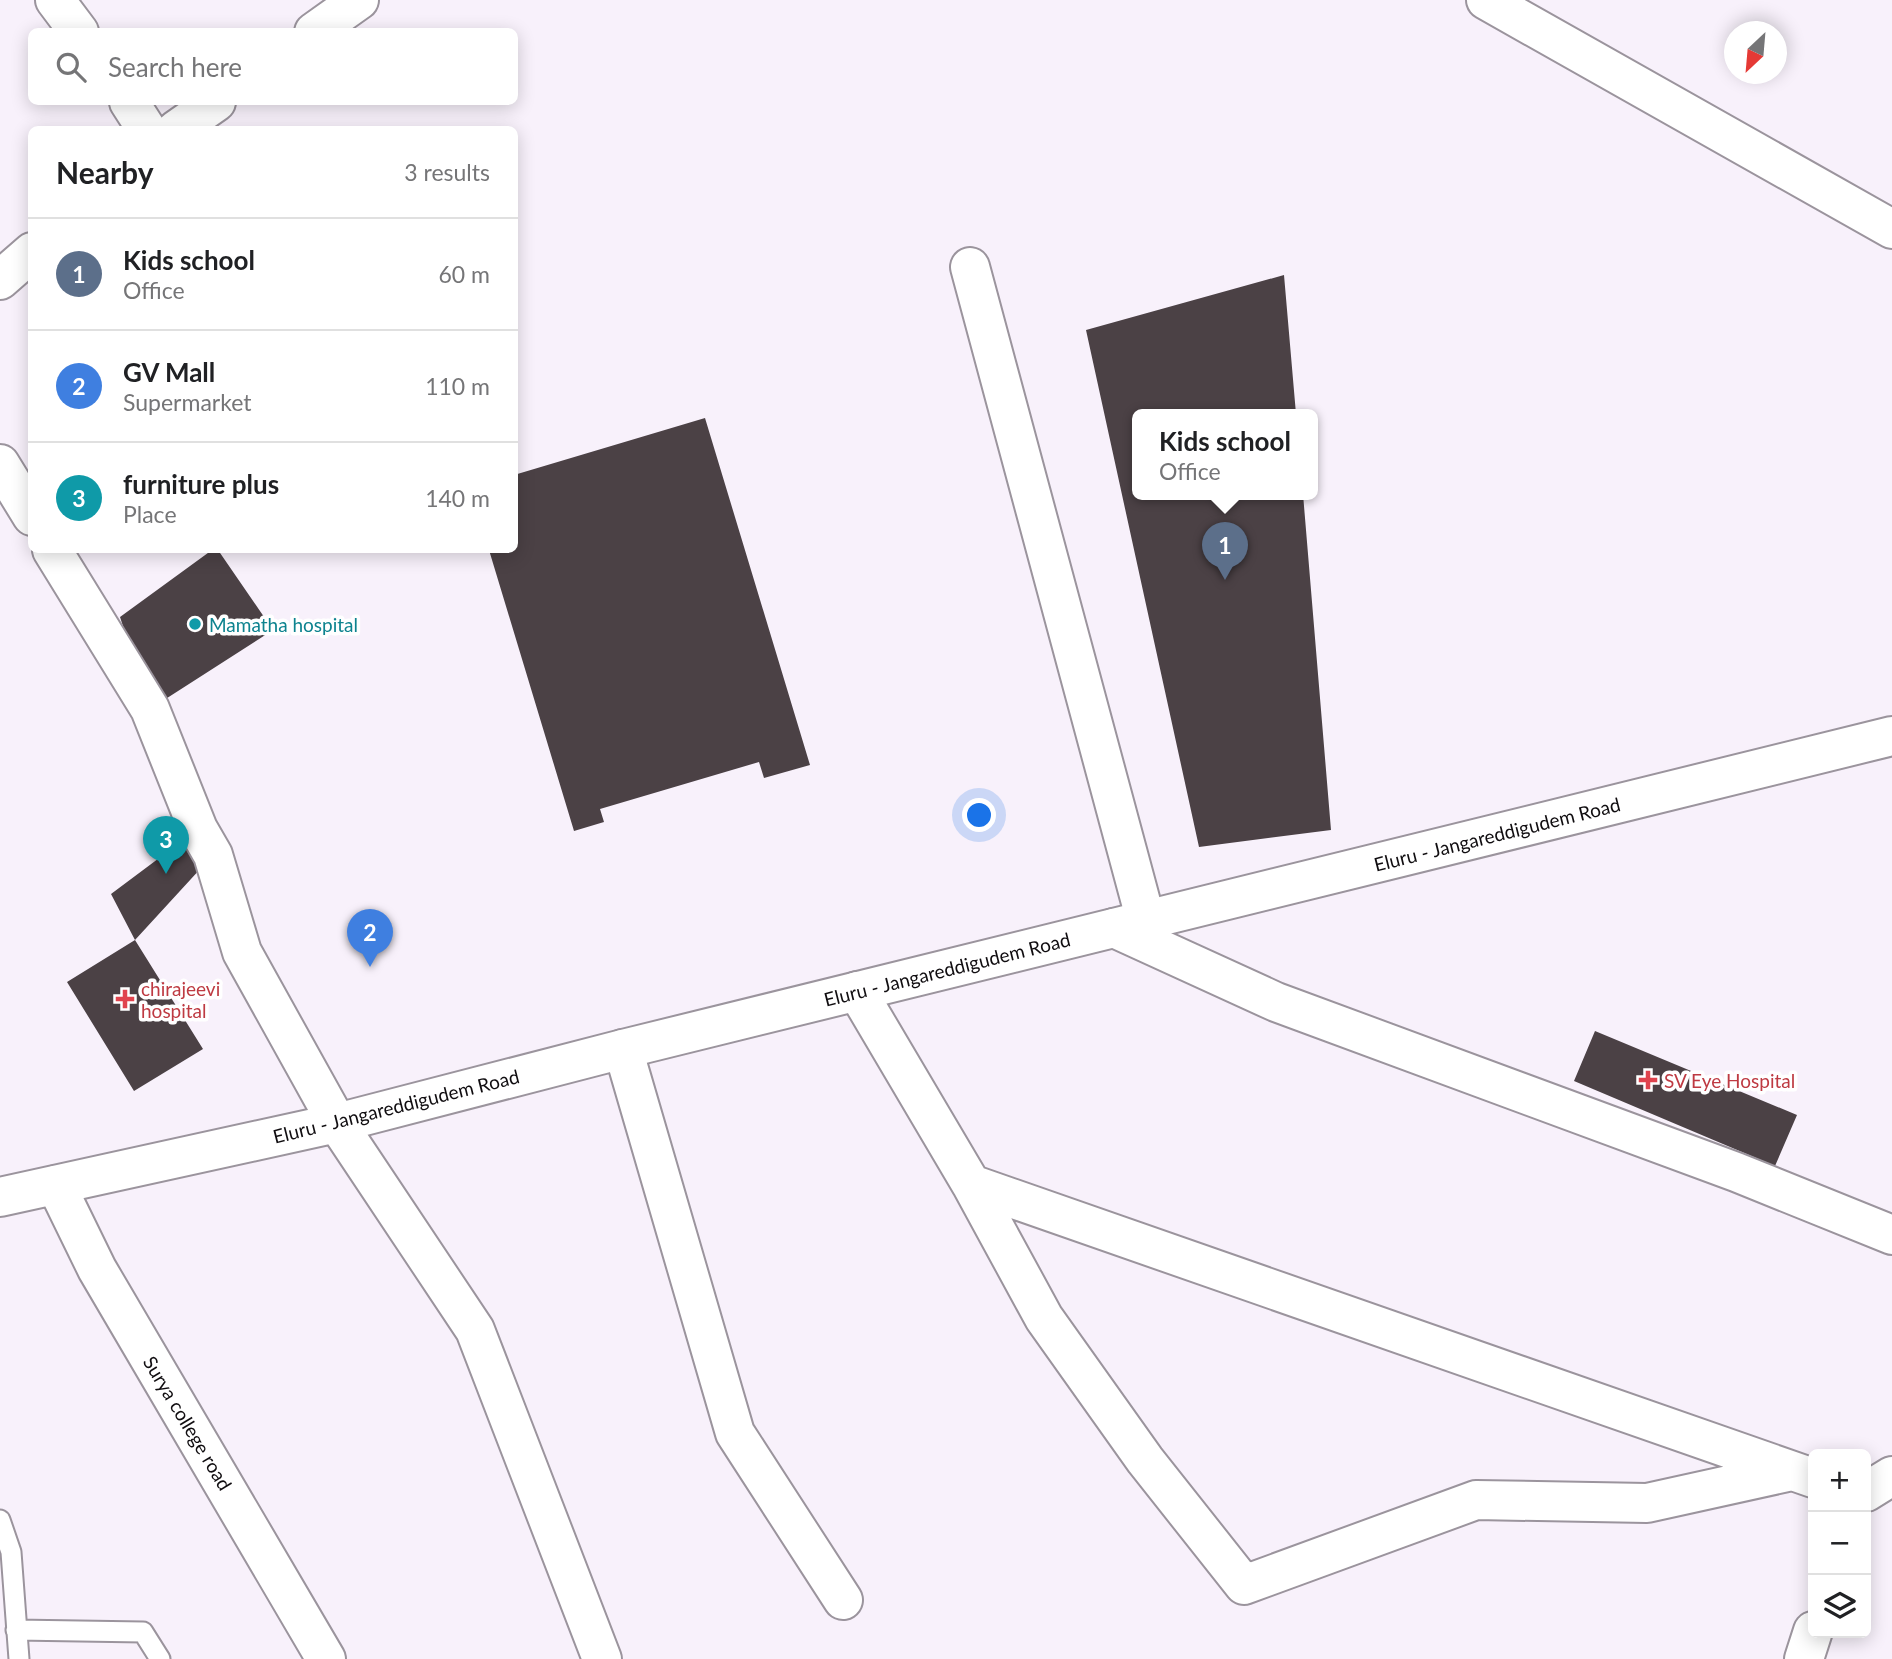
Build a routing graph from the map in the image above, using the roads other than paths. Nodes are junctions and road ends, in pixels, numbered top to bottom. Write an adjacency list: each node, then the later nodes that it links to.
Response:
1 (55, 0): 4 (street)
2 (359, 0): 5 (street)
3 (1486, 0): 10 (street)
4 (76, 28)
5 (320, 28)
6 (132, 105): 8 (street)
7 (212, 105): 9 (street)
8 (145, 126)
9 (182, 126)
10 (1892, 229)
11 (28, 256): 13 (street)
12 (970, 268): 18 (street)
13 (0, 280)
14 (0, 464): 15 (street)
15 (28, 510)
16 (54, 553): 21 (street)
17 (1892, 736): 18 (street, Eluru - Jangareddigudem Road)
18 (1130, 924): 19 (street, Eluru - Jangareddigudem Road); 25 (street)
19 (857, 992): 20 (street, Eluru - Jangareddigudem Road); 22 (street)
20 (624, 1049): 21 (street, Eluru - Jangareddigudem Road); 32 (street)
21 (337, 1123): 23 (street, Eluru - Jangareddigudem Road); 38 (street)
22 (971, 1184): 26 (street); 26 (street)
23 (56, 1185): 24 (street, Eluru - Jangareddigudem Road); 37 (street, Surya college road)
24 (0, 1197)
25 (1892, 1236)
26 (1803, 1474)
27 (1892, 1476): 28 (street)
28 (1871, 1491)
29 (1871, 1497): 30 (street)
30 (1892, 1508)
31 (0, 1520): 33 (lane)
32 (843, 1600)
33 (16, 1630): 35 (lane); 36 (lane)
34 (1811, 1638): 39 (street)
35 (19, 1659)
36 (160, 1659)
37 (326, 1659)
38 (603, 1659)
39 (1804, 1659)

